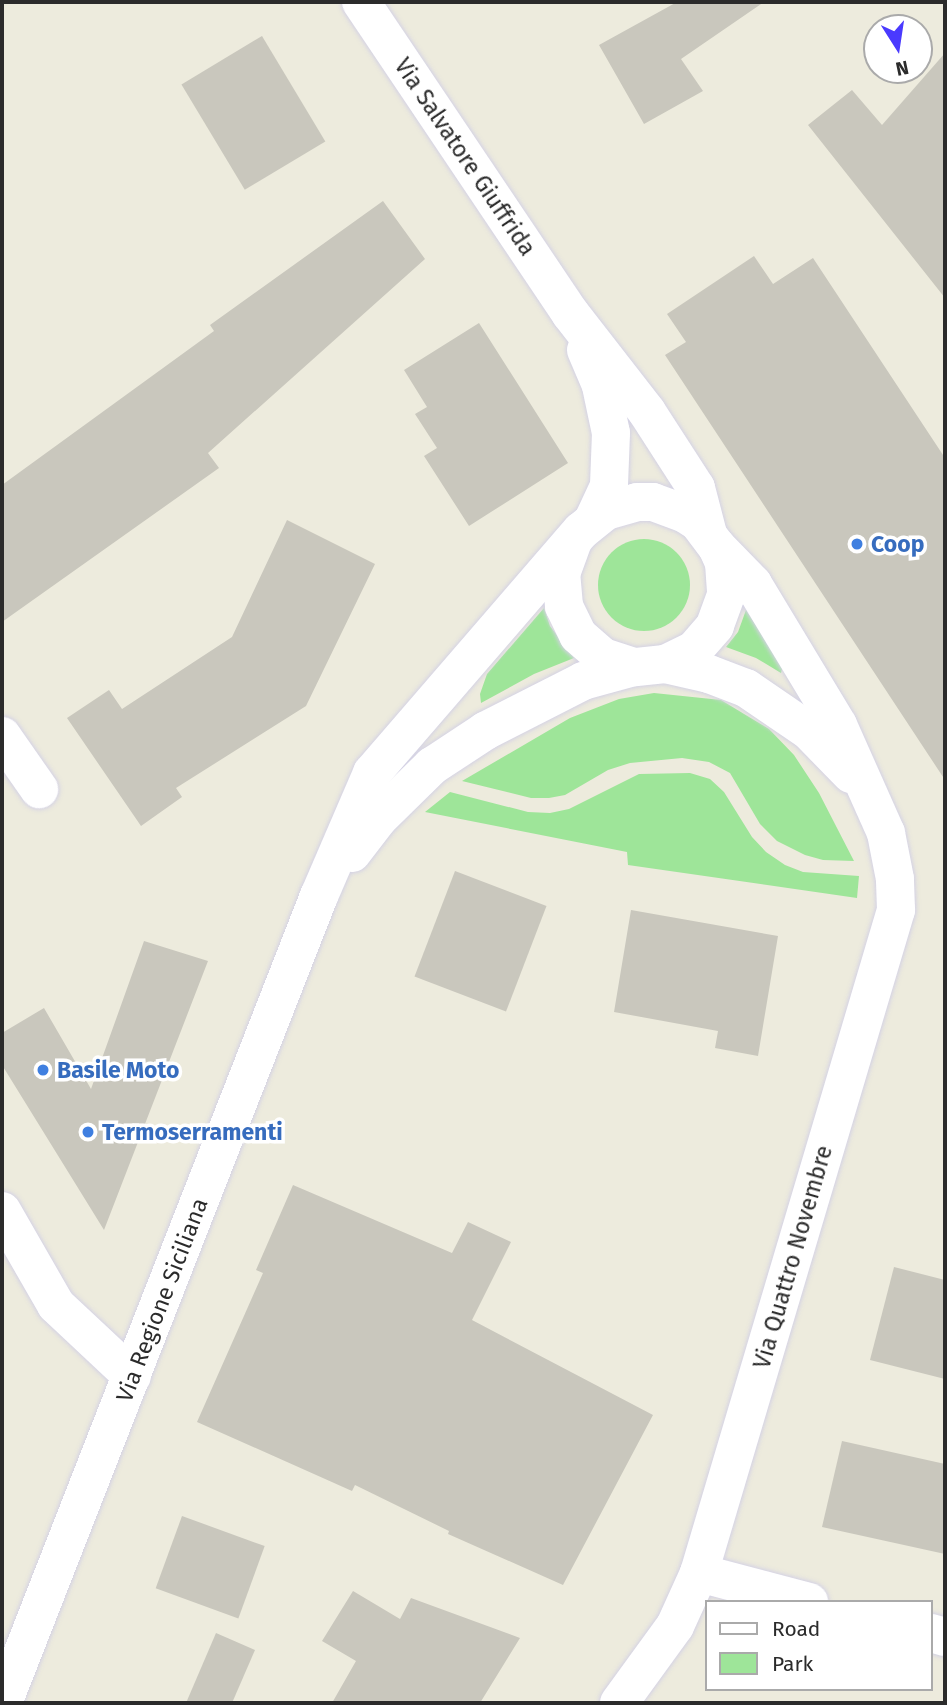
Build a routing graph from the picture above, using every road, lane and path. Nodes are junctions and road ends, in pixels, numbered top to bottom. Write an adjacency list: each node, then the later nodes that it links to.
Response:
1 (361, 2): 2 (main road, Via Salvatore Giuffrida)
2 (570, 313): 3 (main road); 4 (main road)
3 (582, 532): 4 (main road); 5 (main road); 9 (main road)
4 (713, 541): 5 (main road); 8 (main road, Via Quattro Novembre)
5 (649, 666): 8 (main road); 9 (main road)
6 (2, 736): 7 (main road)
7 (39, 789)
8 (870, 792): 12 (main road, Via Quattro Novembre)
9 (319, 896): 11 (main road, Via Regione Siciliana)
10 (2, 1211): 11 (main road)
11 (132, 1376): 14 (main road, Via Regione Siciliana)
12 (699, 1573): 13 (main road); 15 (main road, Via Quattro Novembre)
13 (801, 1600)
14 (3, 1703)
15 (619, 1703)

